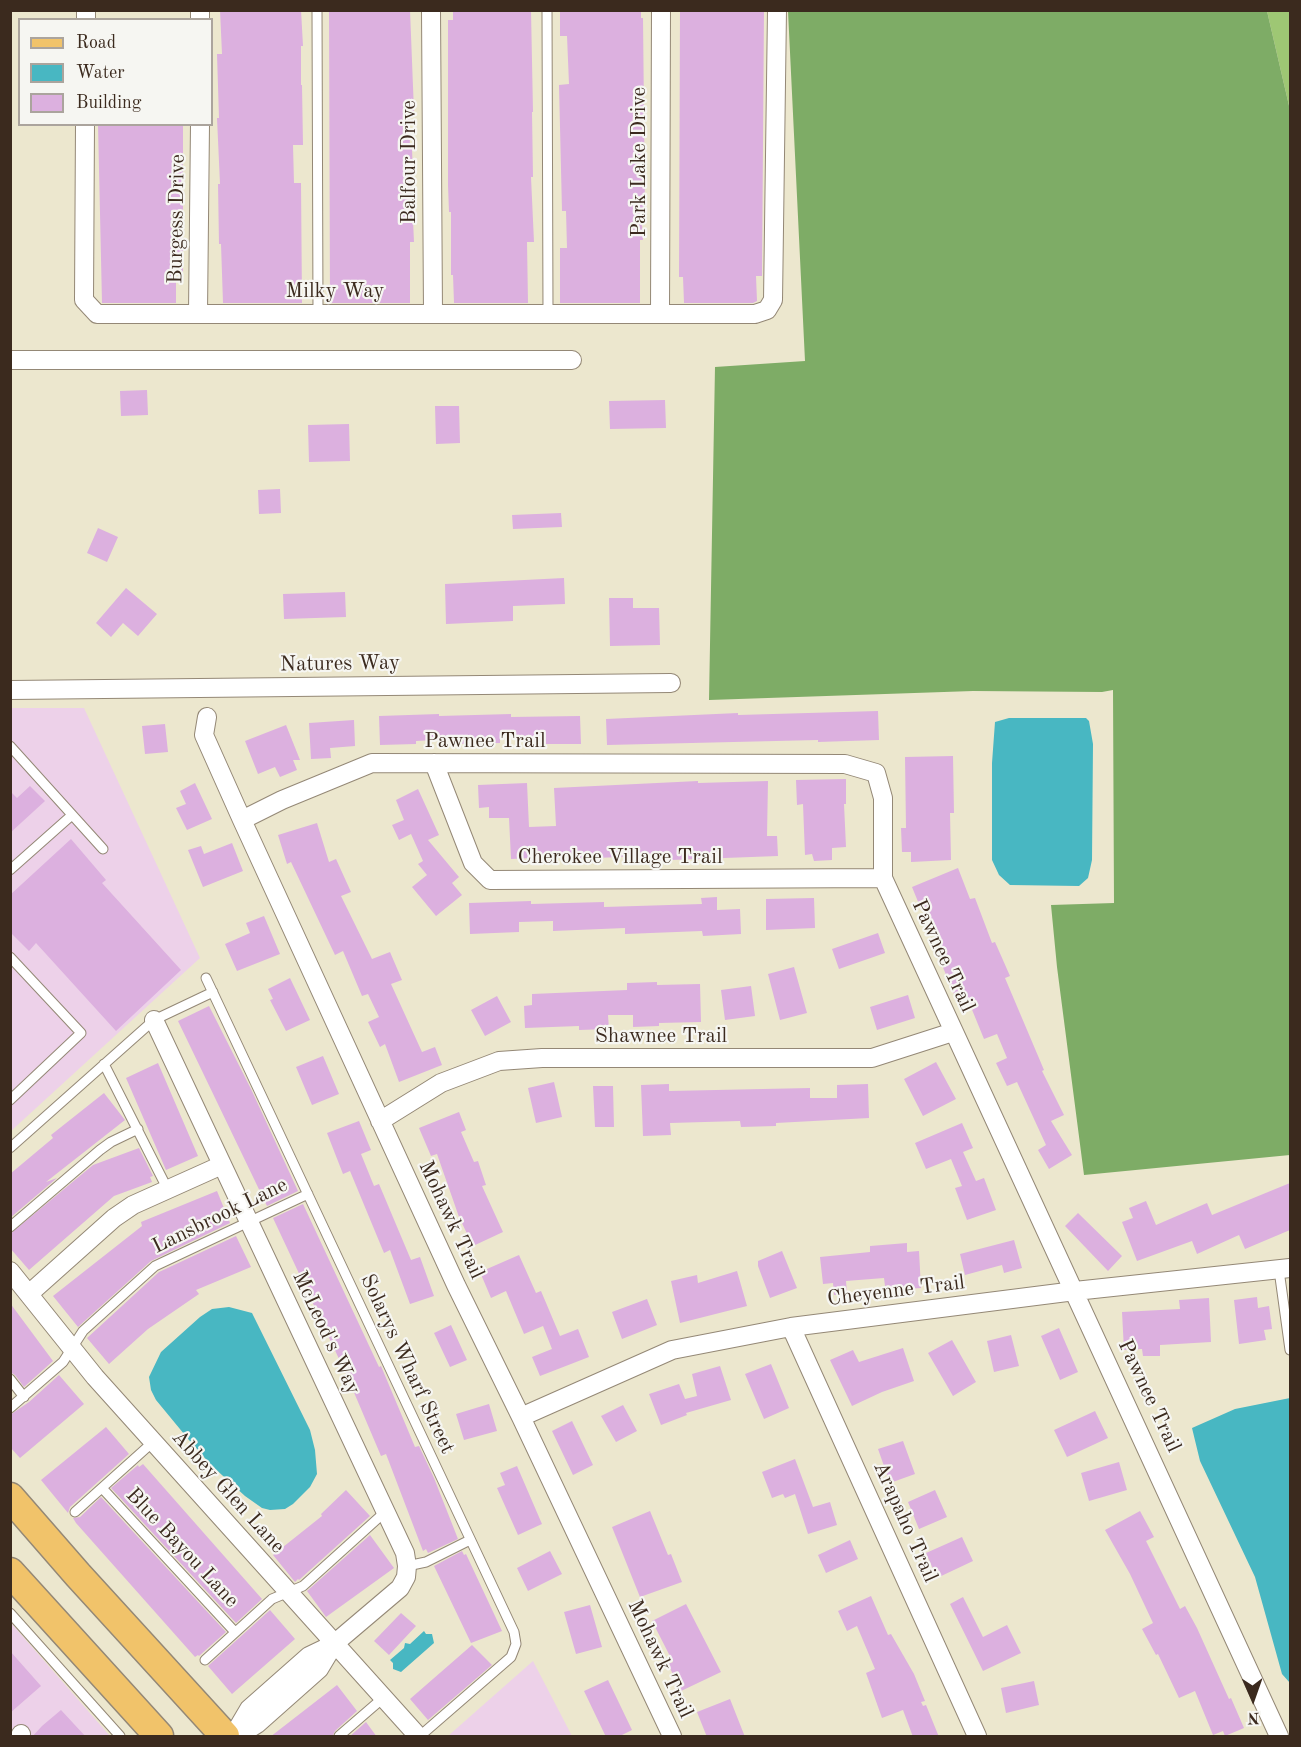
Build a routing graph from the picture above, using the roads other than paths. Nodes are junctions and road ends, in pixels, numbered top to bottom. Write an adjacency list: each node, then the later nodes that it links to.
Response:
1 (317, 10): 9 (lane)
2 (431, 10): 10 (street, Balfour Drive)
3 (547, 10): 11 (lane)
4 (661, 10): 12 (street, Park Lake Drive)
5 (777, 10): 12 (street, Milky Way)
6 (86, 126): 8 (street, Milky Way)
7 (200, 126): 8 (street, Burgess Drive)
8 (198, 313): 9 (street, Milky Way)
9 (318, 313): 10 (street, Milky Way)
10 (433, 313): 11 (street, Milky Way)
11 (548, 313): 12 (street, Milky Way)
12 (660, 314)
13 (10, 360): 14 (street)
14 (572, 360)
15 (671, 683): 16 (street, Natures Way)
16 (10, 690)
17 (207, 717): 21 (street, Mohawk Trail)
18 (10, 746): 20 (lane)
19 (434, 763): 21 (street, Pawnee Trail); 24 (street, Cherokee Village Trail); 24 (street, Pawnee Trail)
20 (72, 815): 22 (lane); 23 (lane)
21 (242, 820): 32 (street, Mohawk Trail)
22 (103, 849)
23 (10, 870)
24 (883, 878): 29 (street, Pawnee Trail)
25 (10, 957): 31 (lane)
26 (206, 978): 27 (lane, Solarys Wharf Street)
27 (213, 992): 28 (lane); 37 (lane, Solarys Wharf Street)
28 (154, 1020): 30 (lane); 35 (street, McLeod's Way)
29 (953, 1032): 32 (street, Shawnee Trail); 42 (street, Pawnee Trail)
30 (104, 1064): 33 (lane); 34 (lane)
31 (10, 1100)
32 (380, 1121): 50 (street, Mohawk Trail)
33 (138, 1129): 36 (lane); 39 (lane)
34 (10, 1148)
35 (222, 1165): 36 (street); 38 (street, McLeod's Way)
36 (168, 1190): 43 (street)
37 (308, 1194): 38 (lane, Lansbrook Lane); 57 (lane, Solarys Wharf Street)
38 (249, 1221): 45 (lane, Lansbrook Lane); 55 (street, McLeod's Way)
39 (10, 1227)
40 (1285, 1269): 42 (street, Cheyenne Trail); 46 (lane)
41 (10, 1271): 43 (street, Abbey Glen Lane)
42 (1075, 1291): 44 (street, Cheyenne Trail); 76 (street, Pawnee Trail)
43 (30, 1293): 45 (street, Abbey Glen Lane)
44 (791, 1327): 50 (street, Cheyenne Trail); 75 (street, Arapaho Trail)
45 (72, 1348): 48 (lane, Lansbrook Lane); 51 (street, Abbey Glen Lane)
46 (1290, 1350)
47 (10, 1379): 48 (lane)
48 (24, 1396): 49 (lane, Lansbrook Lane)
49 (10, 1408)
50 (521, 1417): 74 (street, Mohawk Trail)
51 (153, 1442): 52 (lane, Blue Bayou Lane); 61 (street, Abbey Glen Lane)
52 (102, 1488): 54 (lane, Blue Bayou Lane); 63 (lane, Blue Bayou Lane)
53 (10, 1497): 60 (main road)
54 (75, 1512)
55 (385, 1512): 58 (street, McLeod's Way); 61 (lane, Blue Bayou Lane)
56 (10, 1516): 60 (main road)
57 (470, 1540): 58 (lane); 73 (lane, Solarys Wharf Street)
58 (407, 1566): 64 (street)
59 (10, 1572): 68 (main road)
60 (78, 1575): 69 (main road)
61 (287, 1592): 63 (lane, Blue Bayou Lane); 64 (street, Abbey Glen Lane)
62 (10, 1613): 67 (lane)
63 (235, 1632): 65 (lane, Blue Bayou Lane)
64 (334, 1644): 66 (street, Abbey Glen Lane); 70 (street); 71 (street)
65 (205, 1660)
66 (383, 1698): 72 (lane); 73 (street, Abbey Glen Lane)
67 (120, 1737)
68 (159, 1737)
69 (225, 1737)
70 (233, 1737)
71 (238, 1737)
72 (339, 1737)
73 (419, 1737)
74 (672, 1737)
75 (977, 1737)
76 (1279, 1737)

